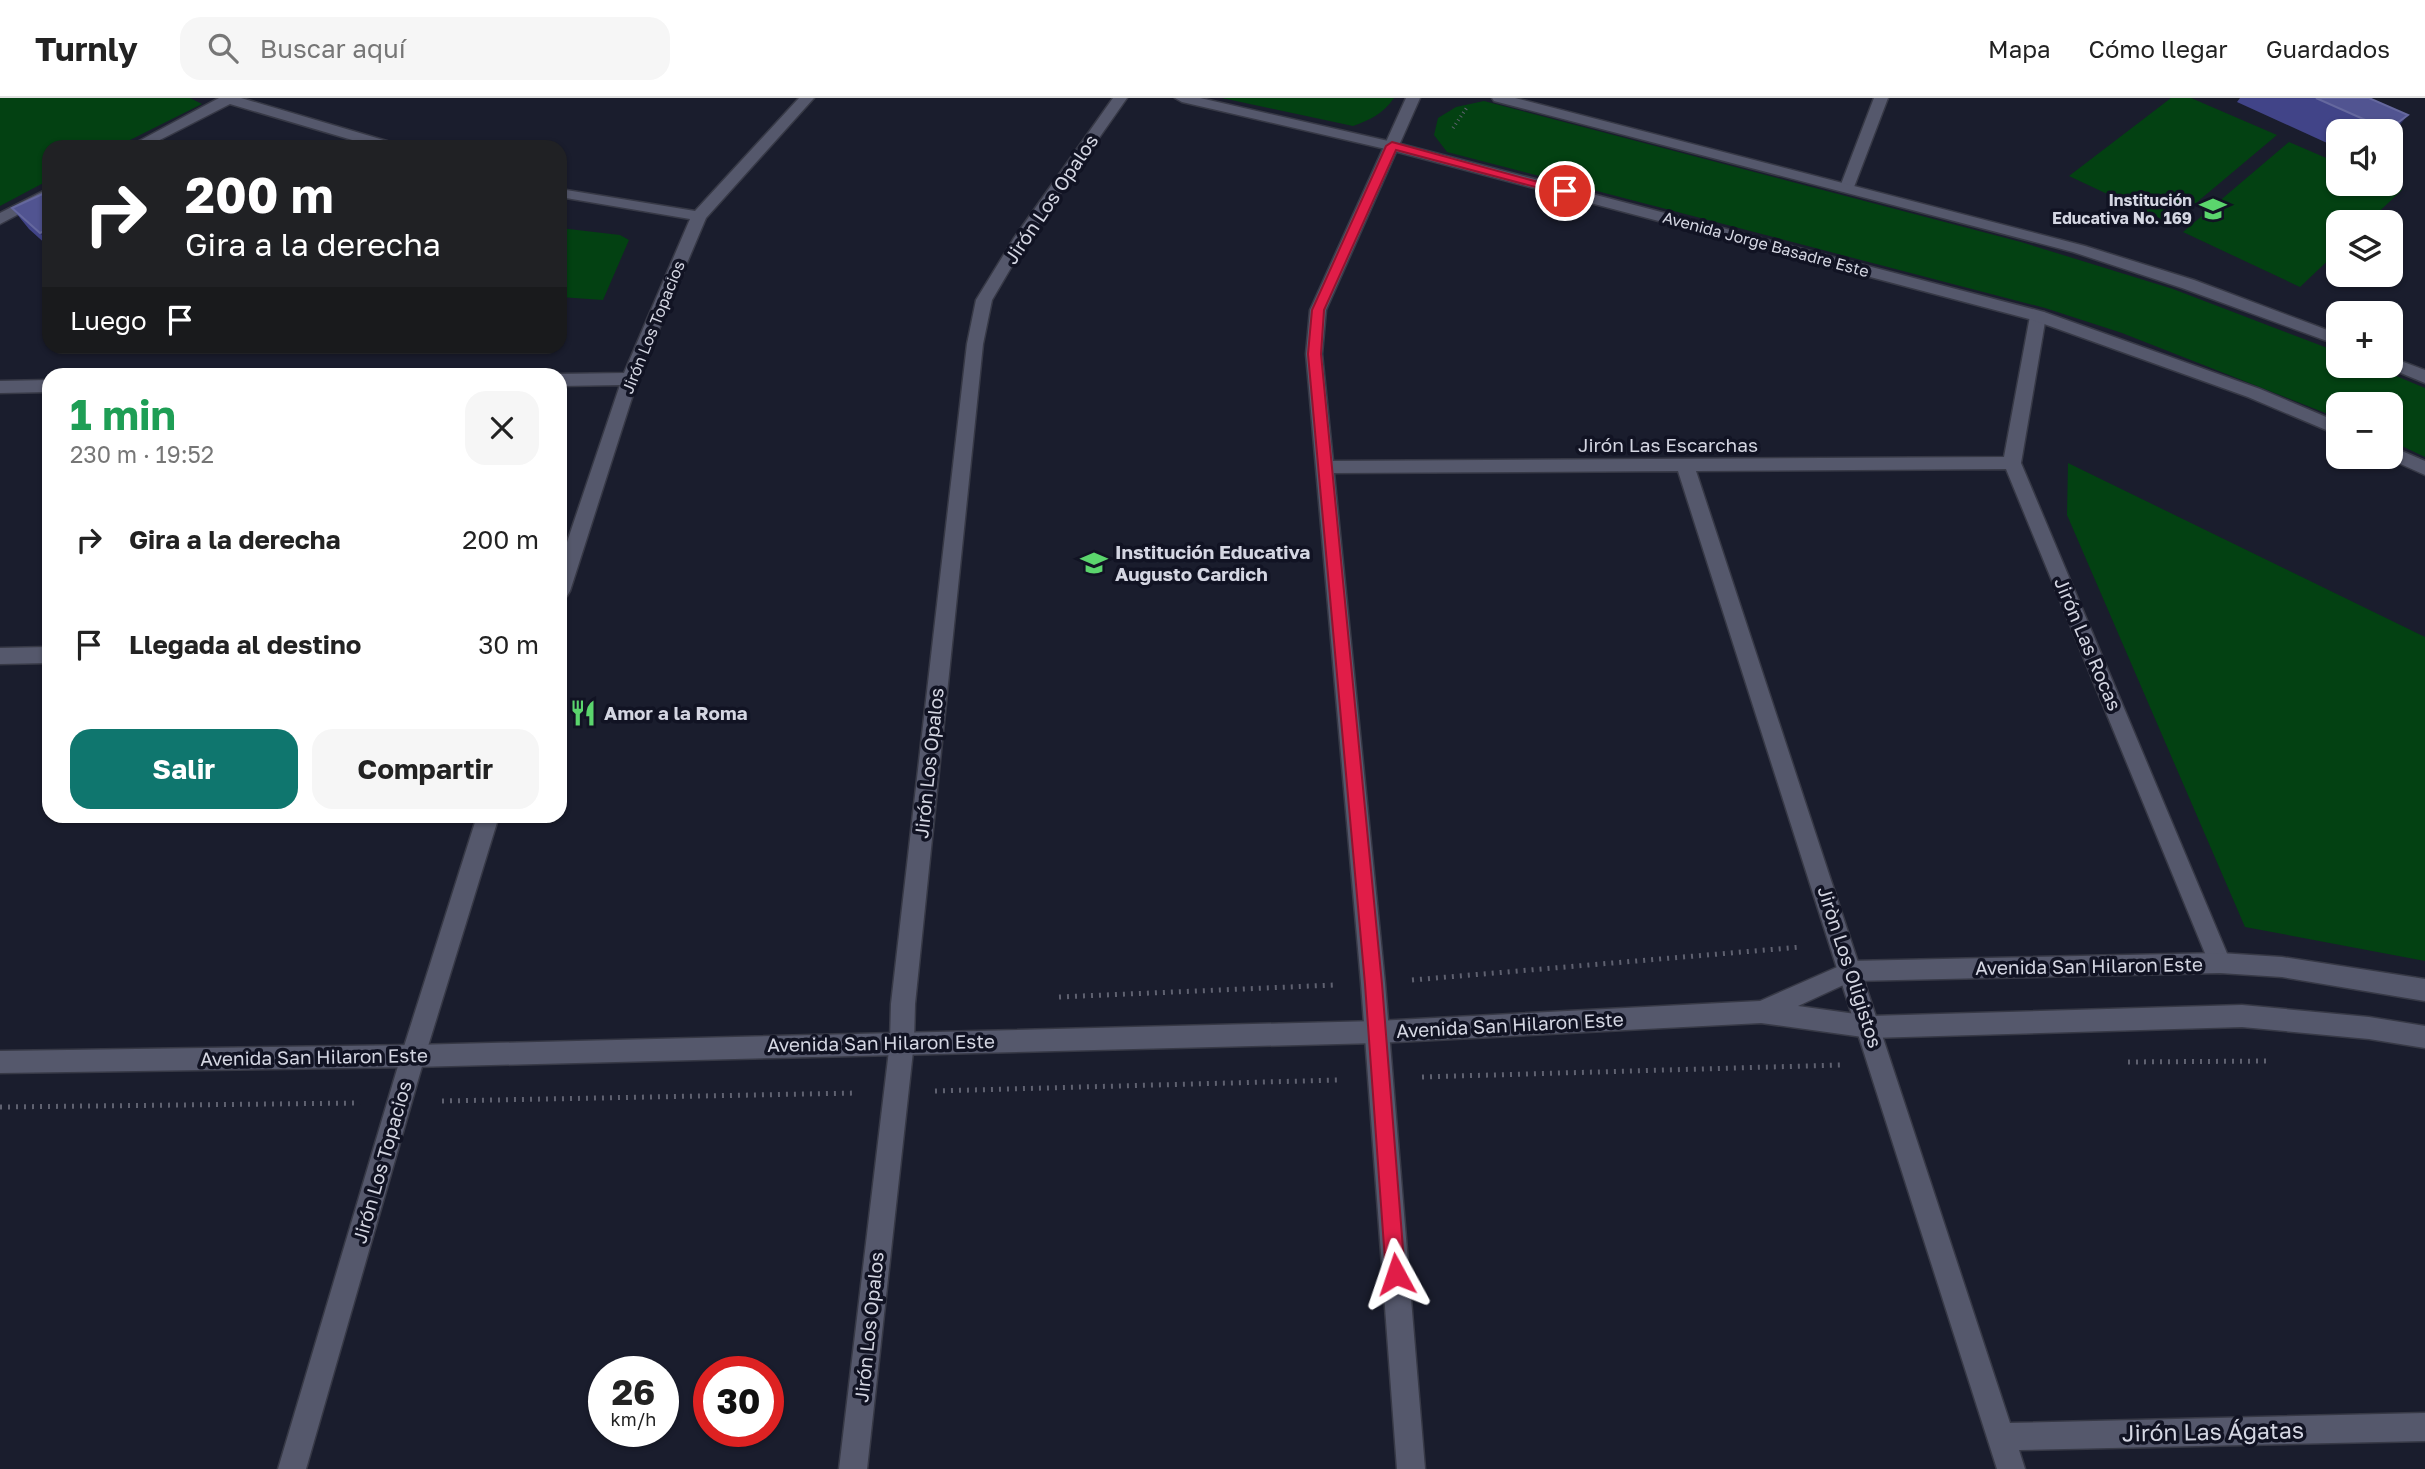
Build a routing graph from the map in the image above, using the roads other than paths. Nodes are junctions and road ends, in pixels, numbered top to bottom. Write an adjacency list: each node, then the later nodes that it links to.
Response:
1 (807, 98): 14 (street, Jirón Los Topacios)
2 (1120, 98): 41 (street, Jirón Los Opalos)
3 (1182, 98): 10 (street, Avenida Jorge Basadre Este)
4 (1413, 98): 10 (street)
5 (1499, 98): 11 (street)
6 (1881, 98): 11 (street)
7 (227, 99): 8 (street); 9 (street)
8 (148, 140)
9 (368, 140)
10 (1392, 146): 16 (street, Avenida Jorge Basadre Este); 27 (street)
11 (1847, 187): 17 (street)
12 (567, 193): 14 (street)
13 (42, 196): 15 (street)
14 (699, 216): 20 (street, Jirón Los Topacios)
15 (0, 219)
16 (2038, 316): 24 (street, Avenida Jorge Basadre Este); 26 (street)
17 (2326, 336)
18 (2403, 368): 19 (street)
19 (2425, 377)
20 (630, 379): 21 (street); 30 (street, Jirón Los Topacios)
21 (567, 380)
22 (42, 386): 23 (street)
23 (0, 387)
24 (2326, 424)
25 (2403, 458): 29 (street)
26 (2012, 463): 28 (street, Jirón Las Escarchas); 34 (street, Jirón Las Rocas)
27 (1325, 467): 28 (street, Jirón Las Escarchas); 39 (street)
28 (1686, 467): 35 (street, Jiròn Los Oligistos)
29 (2425, 468)
30 (567, 570)
31 (42, 655): 32 (street)
32 (0, 656)
33 (486, 823): 42 (street, Jirón Los Topacios)
34 (2220, 963): 35 (street, Avenida San Hilaron Este); 36 (street, Avenida San Hilaron Este)
35 (1852, 971): 37 (street, Avenida San Hilaron Este); 38 (street, Jiròn Los Oligistos)
36 (2425, 990)
37 (1761, 1012): 38 (street, Avenida San Hilaron Este); 39 (street, Avenida San Hilaron Este)
38 (1870, 1027): 40 (street, Avenida San Hilaron Este); 45 (street, Jiròn Los Oligistos)
39 (1377, 1032): 41 (street, Avenida San Hilaron Este); 48 (street)
40 (2425, 1037)
41 (902, 1042): 42 (street, Avenida San Hilaron Este); 47 (street, Jirón Los Opalos)
42 (413, 1056): 43 (street, Avenida San Hilaron Este); 46 (street, Jirón Los Topacios)
43 (0, 1062)
44 (2425, 1427): 45 (street, Jirón Las Ágatas)
45 (2001, 1437): 49 (street, Jiròn Los Oligistos)
46 (292, 1469)
47 (853, 1469)
48 (1411, 1469)
49 (2011, 1469)

